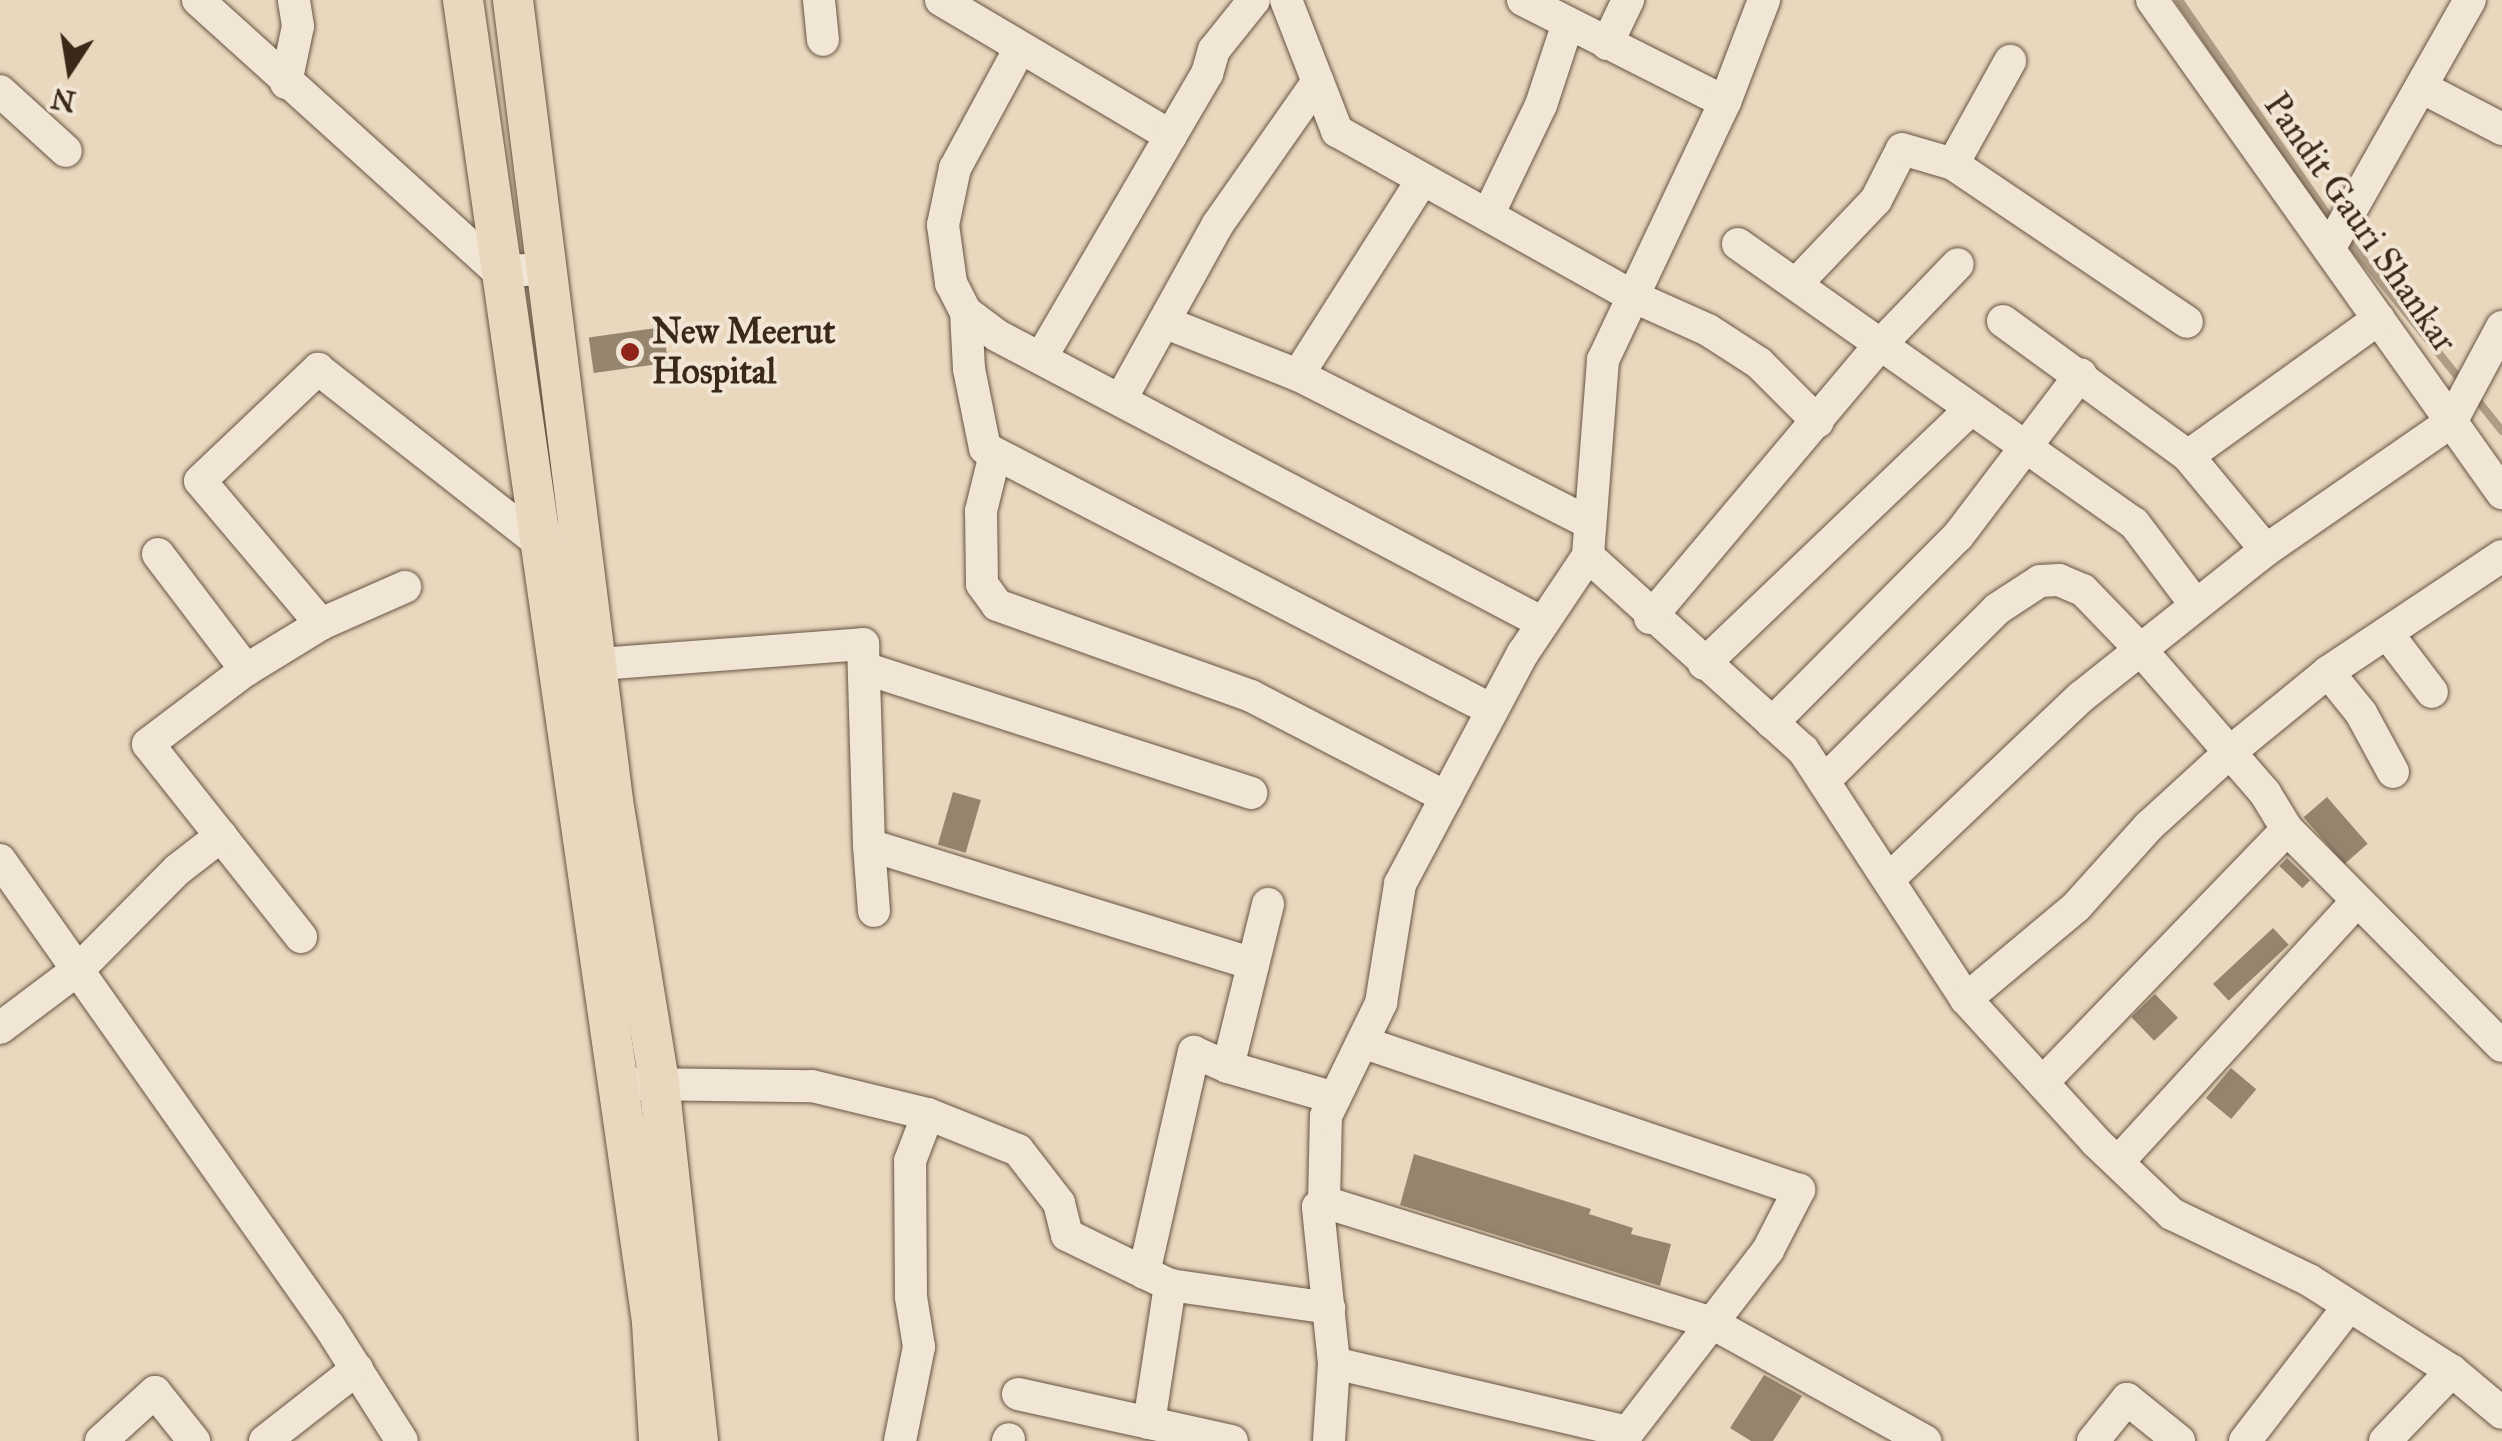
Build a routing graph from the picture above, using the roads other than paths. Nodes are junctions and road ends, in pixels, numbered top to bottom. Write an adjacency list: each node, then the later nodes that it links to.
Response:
1 (198, 0): 20 (street)
2 (294, 0): 20 (street)
3 (463, 0): 34 (main road)
4 (513, 0): 33 (main road)
5 (819, 0): 15 (street)
6 (941, 0): 17 (street)
7 (1254, 0): 25 (street)
8 (1286, 0): 19 (street)
9 (1523, 0): 14 (street)
10 (1628, 0): 16 (street)
11 (1764, 0): 23 (street)
12 (2152, 0): 31 (street, Pandit Gauri Shankar)
13 (2470, 0): 21 (street)
14 (1567, 26): 16 (street); 29 (street)
15 (823, 40)
16 (1606, 44): 23 (street)
17 (1020, 48): 25 (street); 37 (street)
18 (2010, 61): 27 (street)
19 (1318, 81): 28 (street); 40 (street)
20 (286, 83): 34 (street)
21 (2421, 87): 24 (street); 31 (street)
22 (0, 92): 26 (street)
23 (1724, 102): 36 (street)
24 (2502, 129)
25 (1172, 136): 44 (street)
26 (66, 151)
27 (1953, 164): 35 (street); 41 (street)
28 (1422, 180): 29 (street); 46 (street)
29 (1488, 215): 36 (street)
30 (1738, 244): 35 (street)
31 (2329, 250): 38 (street, Pandit Gauri Shankar)
32 (1958, 264): 43 (street)
33 (550, 269): 34 (street); 56 (main road)
34 (498, 270): 57 (main road)
35 (1796, 284): 43 (street)
36 (1632, 296): 49 (street); 55 (street)
37 (966, 312): 44 (street); 52 (street)
38 (2379, 319): 50 (street, Pandit Gauri Shankar); 53 (street)
39 (2003, 320): 45 (street)
40 (1164, 322): 46 (street); 47 (street)
41 (2187, 322)
42 (2502, 327): 50 (street)
43 (1880, 345): 48 (street); 49 (street)
44 (1042, 356): 47 (street)
45 (2081, 374): 51 (street); 53 (street)
46 (1298, 375): 55 (street)
47 (1121, 399): 65 (street)
48 (1968, 412): 51 (street); 70 (street)
49 (1818, 422): 64 (street)
50 (2452, 422): 54 (street, Pandit Gauri Shankar); 58 (street)
51 (2022, 448): 63 (street); 77 (street)
52 (995, 454): 76 (street); 82 (street)
53 (2188, 456): 58 (street)
54 (2502, 493)
55 (1590, 523): 60 (street)
56 (583, 535): 57 (street); 69 (main road)
57 (537, 541): 66 (street); 71 (main road)
58 (2266, 550): 63 (street)
59 (158, 554): 73 (street)
60 (1588, 556): 64 (street); 65 (street)
61 (2502, 556): 67 (street)
62 (404, 587): 66 (street)
63 (2195, 604): 68 (street)
64 (1650, 618): 70 (street)
65 (1543, 623): 76 (street)
66 (320, 624): 73 (street)
67 (2387, 633): 74 (street); 75 (street)
68 (2140, 649): 78 (street); 80 (street); 87 (street)
69 (600, 662): 71 (street); 72 (street); 99 (main road)
70 (1704, 664): 77 (street)
71 (556, 668): 101 (main road)
72 (864, 668): 81 (street); 85 (street)
73 (246, 670): 84 (street)
74 (2328, 672): 78 (street); 79 (street)
75 (2432, 692)
76 (1492, 710): 82 (street)
77 (1772, 724): 80 (street)
78 (2230, 752): 83 (street); 94 (street)
79 (2393, 772)
80 (1824, 781): 87 (street)
81 (1250, 793)
82 (1446, 798): 97 (street)
83 (2287, 830): 88 (street); 100 (street)
84 (222, 836): 91 (street); 93 (street)
85 (869, 845): 90 (street); 92 (street)
86 (0, 860): 93 (street)
87 (1889, 879): 94 (street)
88 (2357, 902): 96 (street); 104 (street)
89 (1268, 904): 92 (street)
90 (874, 911)
91 (301, 936)
92 (1254, 964): 98 (street)
93 (80, 968): 95 (street); 111 (street)
94 (1966, 999): 100 (street)
95 (0, 1028)
96 (2498, 1035)
97 (1363, 1042): 102 (street); 109 (street)
98 (1228, 1066): 102 (street); 106 (street)
99 (659, 1082): 101 (street); 103 (street); 122 (main road)
100 (2044, 1082): 104 (street)
101 (617, 1085): 121 (main road)
102 (1335, 1098): 105 (street)
103 (928, 1114): 106 (street); 123 (street)
104 (2118, 1162): 107 (street)
105 (1324, 1202): 108 (street); 109 (street)
106 (1158, 1279): 108 (street); 115 (street)
107 (2349, 1306): 112 (street); 129 (street)
108 (1328, 1308): 110 (street)
109 (1712, 1322): 116 (street); 126 (street)
110 (1334, 1363): 116 (street); 125 (street)
111 (356, 1369): 119 (street); 120 (street)
112 (2452, 1371): 114 (street); 130 (street)
113 (1018, 1394): 115 (street)
114 (2502, 1413)
115 (1149, 1423): 124 (street)
116 (1635, 1437)
117 (101, 1441): 118 (street)
118 (194, 1441)
119 (265, 1441)
120 (402, 1441)
121 (660, 1441)
122 (698, 1441)
123 (900, 1441)
124 (1232, 1441)
125 (1330, 1441)
126 (1925, 1441)
127 (2093, 1441): 128 (street)
128 (2179, 1441)
129 (2245, 1441)
130 (2385, 1441)

